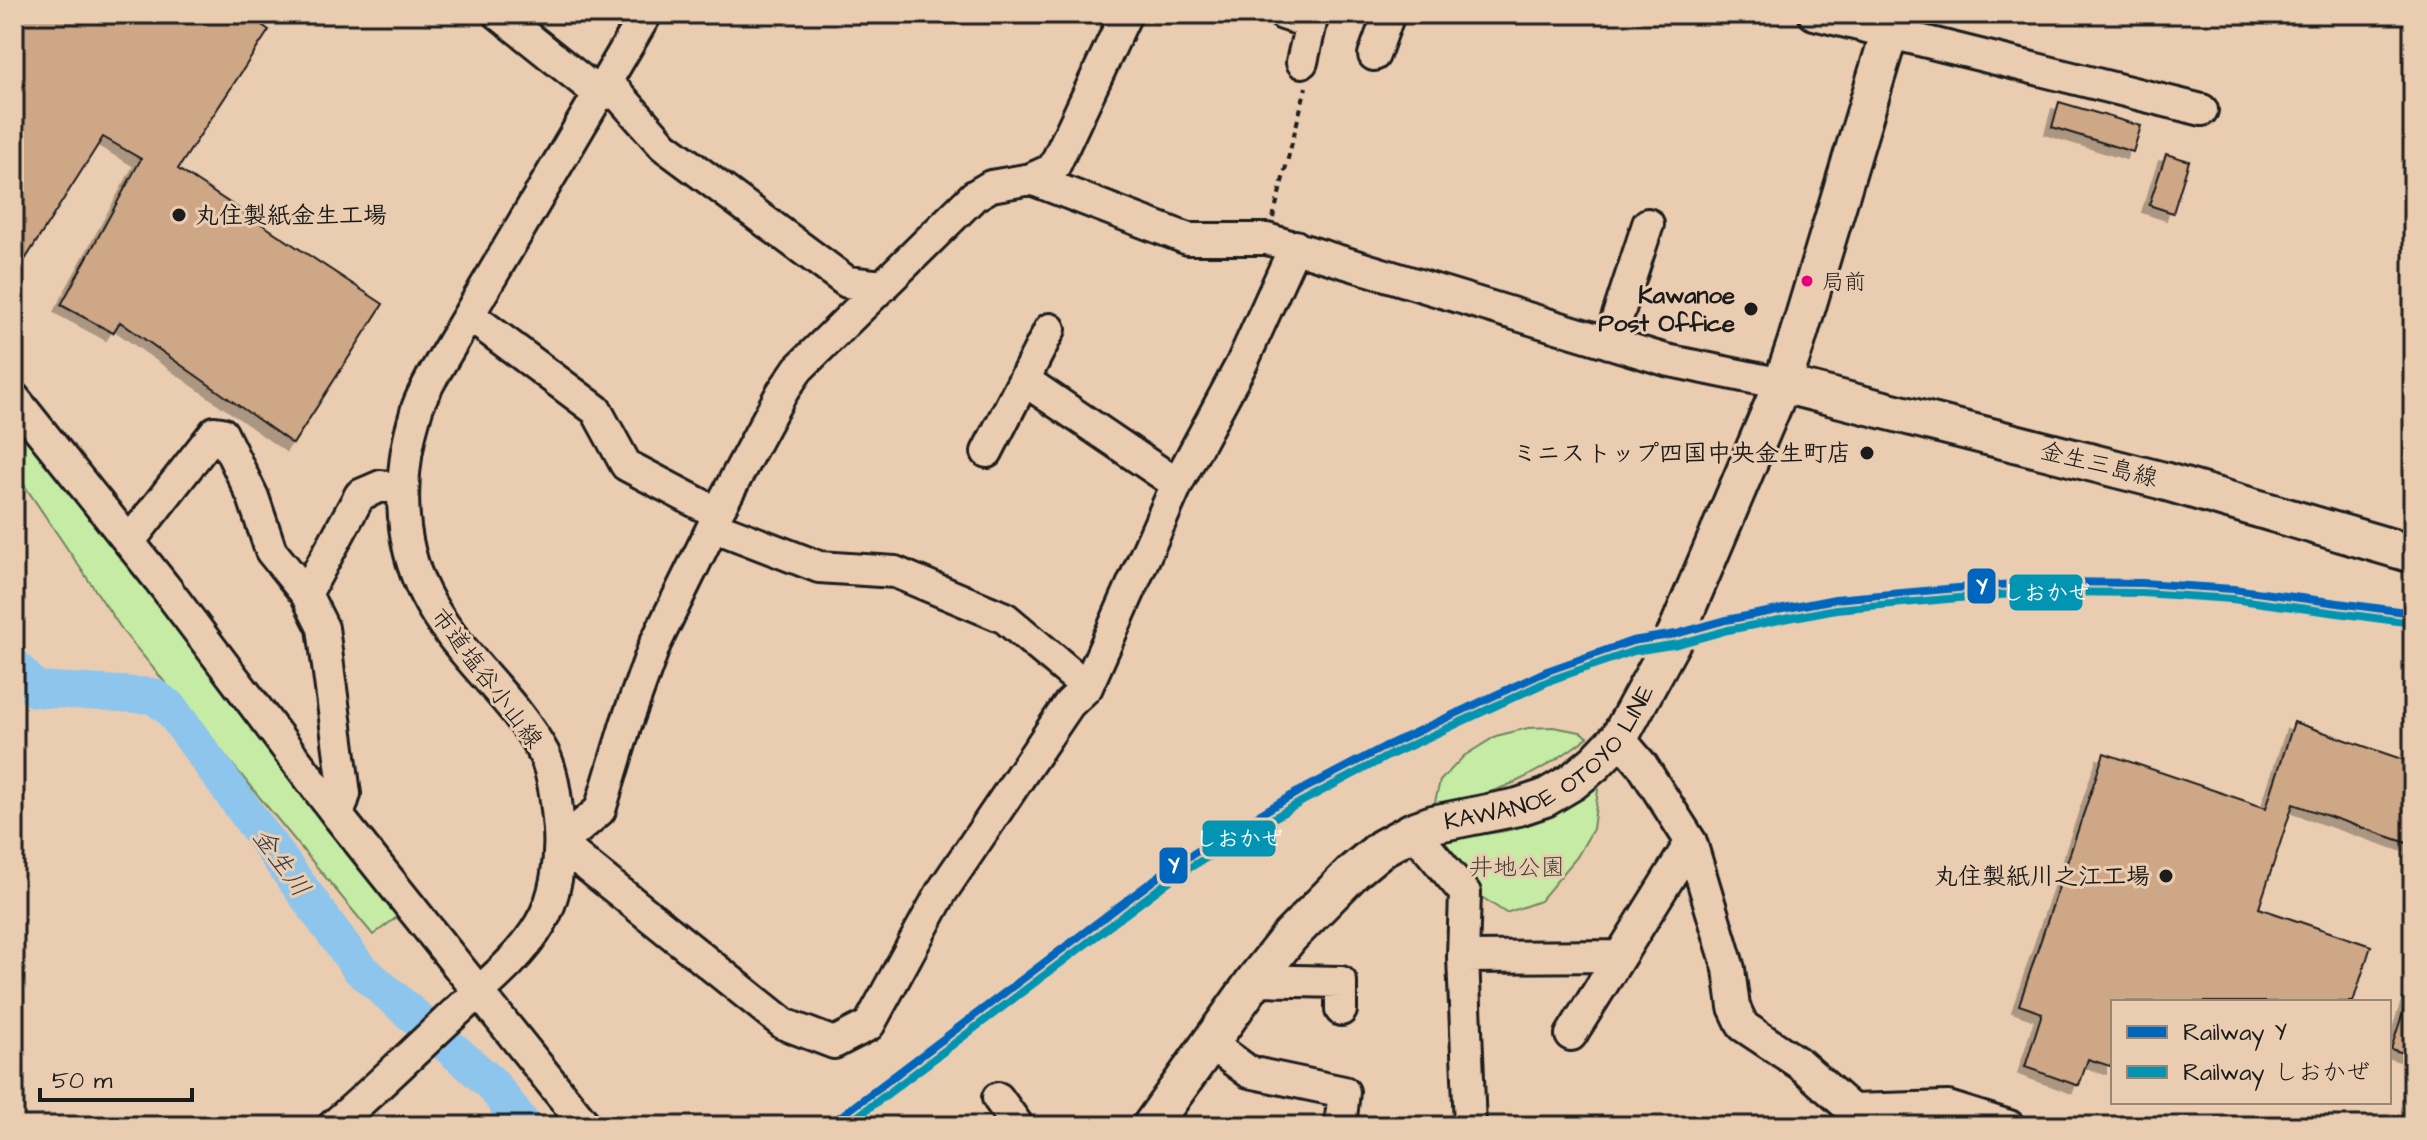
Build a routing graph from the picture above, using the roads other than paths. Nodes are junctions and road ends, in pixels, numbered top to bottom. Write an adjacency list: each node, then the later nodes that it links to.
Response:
1 (499, 14): 10 (street)
2 (646, 14): 10 (street, 市道塩谷小山線)
3 (1126, 14): 12 (street)
4 (1389, 14): 8 (street)
5 (1814, 14): 7 (street)
6 (1302, 17): 9 (street)
7 (1892, 24): 11 (street); 20 (main road, KAWANOE OTOYO LINE)
8 (1374, 55)
9 (1302, 62)
10 (599, 94): 15 (street); 16 (street, 市道塩谷小山線)
11 (2202, 110)
12 (1031, 179): 14 (street); 15 (street)
13 (1648, 224): 18 (street)
14 (1281, 243): 18 (street); 23 (street)
15 (883, 286): 25 (street)
16 (469, 315): 24 (street, 市道塩谷小山線); 25 (street)
17 (1050, 329): 19 (street)
18 (1609, 343): 20 (street)
19 (1024, 380): 22 (street); 23 (street)
20 (1782, 384): 27 (main road, 金生三島線); 30 (main road, KAWANOE OTOYO LINE)
21 (14, 398): 26 (street)
22 (987, 452)
23 (1177, 484): 29 (street)
24 (403, 489): 28 (street); 34 (street, 市道塩谷小山線)
25 (715, 520): 29 (street); 34 (street)
26 (129, 542): 28 (street); 31 (street)
27 (2413, 554)
28 (306, 594): 31 (street)
29 (1087, 687): 34 (street)
30 (1619, 738): 32 (main road, KAWANOE OTOYO LINE); 33 (street)
31 (338, 816): 38 (street)
32 (1413, 831): 36 (street); 37 (main road, KAWANOE OTOYO LINE)
33 (1691, 842): 35 (street); 43 (street)
34 (560, 844): 38 (street, 市道塩谷小山線)
35 (1620, 956): 36 (street); 40 (street)
36 (1463, 957): 49 (street)
37 (1255, 980): 39 (street); 41 (main road, KAWANOE OTOYO LINE)
38 (474, 996): 44 (street, 市道塩谷小山線); 45 (street)
39 (1341, 1010)
40 (1571, 1035)
41 (1210, 1043): 47 (main road, KAWANOE OTOYO LINE); 48 (street)
42 (998, 1098): 46 (street)
43 (1858, 1118): 50 (street)
44 (336, 1125)
45 (586, 1126)
46 (1018, 1126)
47 (1151, 1126)
48 (1340, 1126)
49 (1470, 1126)
50 (2009, 1126)

